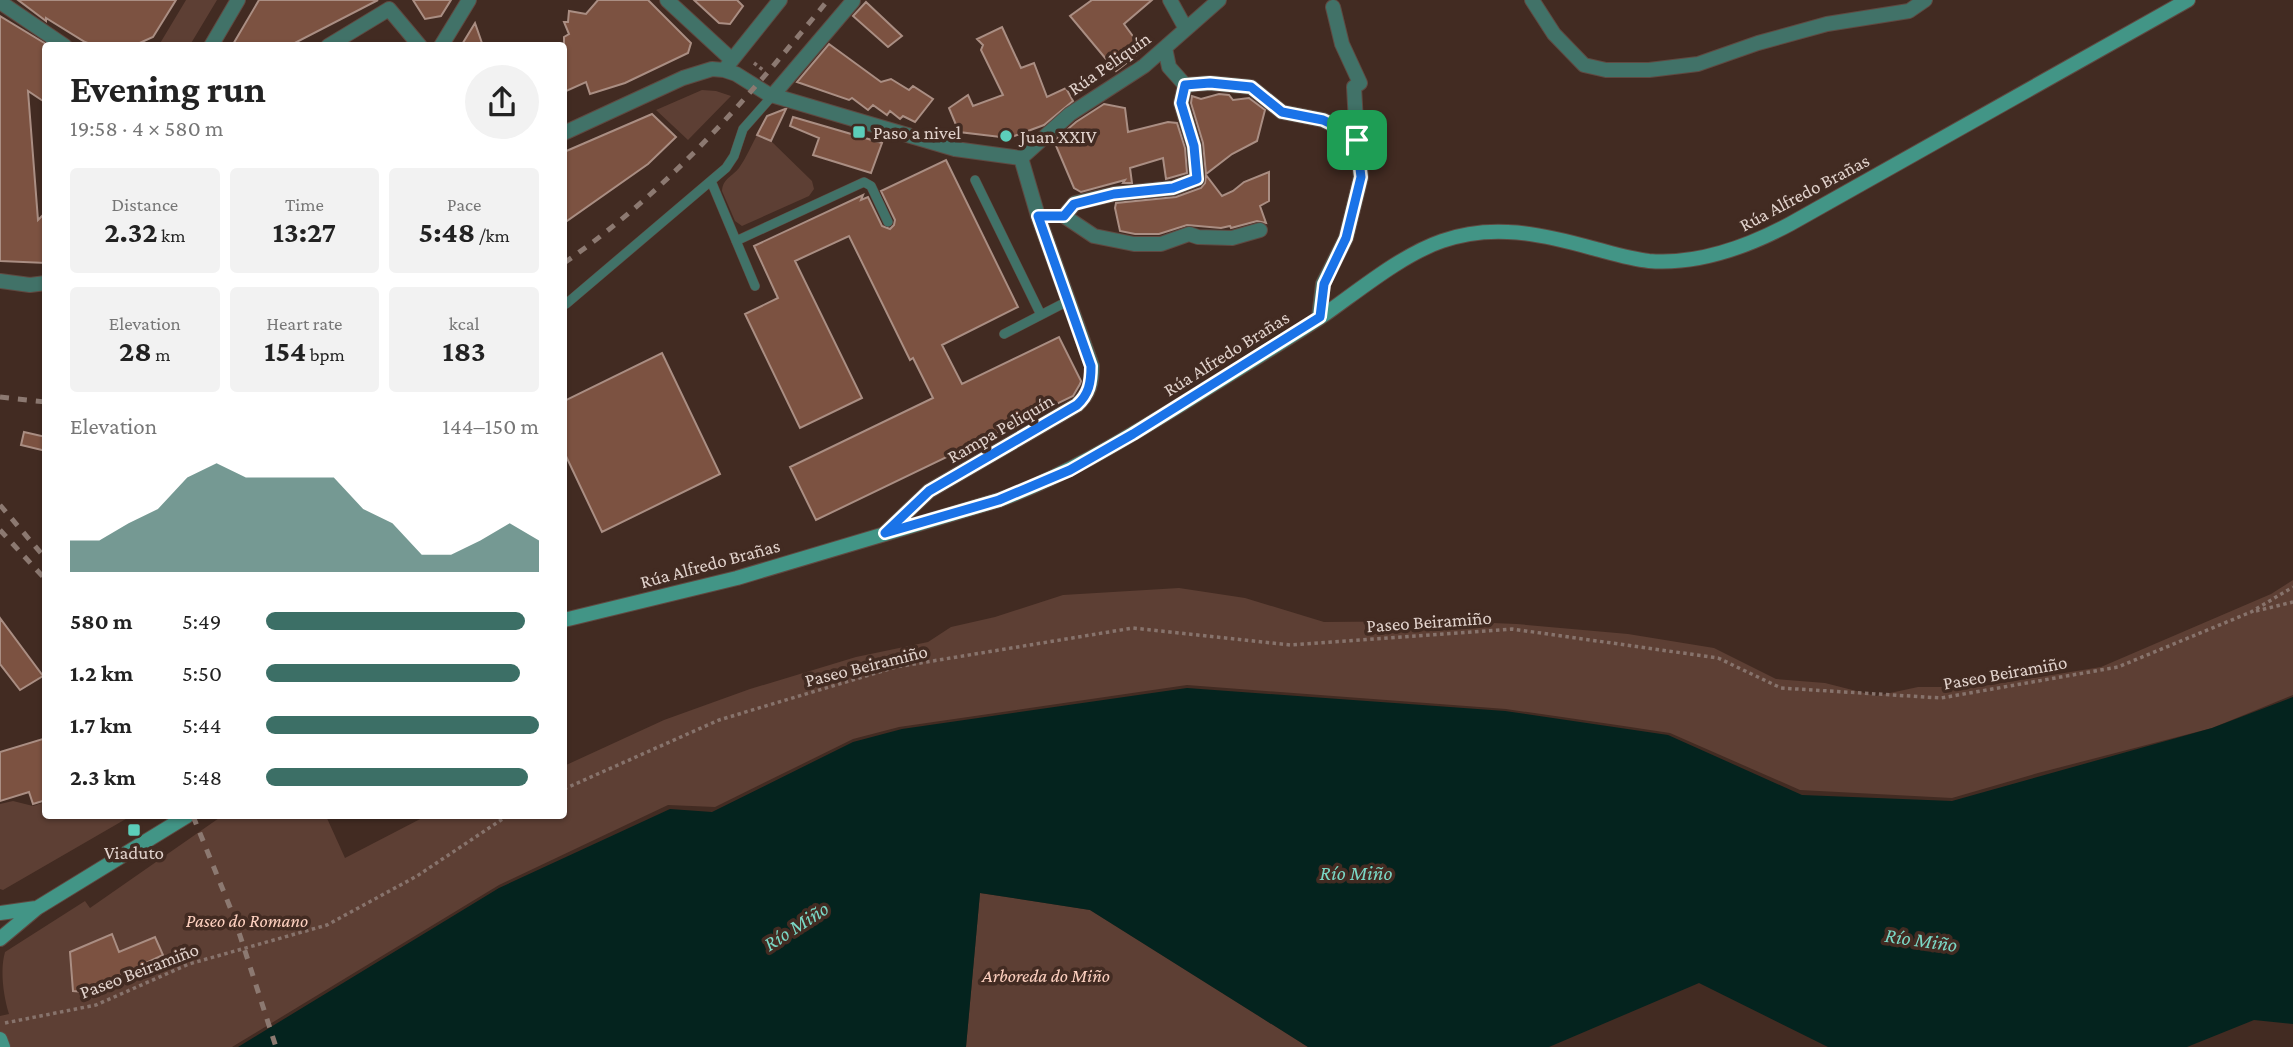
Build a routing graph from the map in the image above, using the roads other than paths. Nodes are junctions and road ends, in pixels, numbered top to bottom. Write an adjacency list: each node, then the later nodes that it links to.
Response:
1 (239, 0): 15 (street)
2 (469, 0): 18 (street)
3 (667, 0): 20 (street)
4 (779, 0): 20 (street)
5 (1170, 0): 13 (street)
6 (1219, 0): 13 (street, Rúa Peliquín)
7 (1532, 0): 8 (street)
8 (1925, 0)
9 (2188, 0): 39 (street, Rúa Alfredo Brañas)
10 (853, 1): 22 (street)
11 (0, 2): 14 (street)
12 (1333, 7): 24 (street)
13 (1186, 29): 19 (street, Rúa Peliquín)
14 (59, 42)
15 (213, 42)
16 (335, 42): 17 (street)
17 (417, 42)
18 (443, 42)
19 (1165, 48): 21 (street); 25 (street, Rúa Peliquín)
20 (728, 65): 22 (street); 23 (street)
21 (1185, 85): 24 (street); 29 (street)
22 (773, 95): 25 (street); 27 (lane)
23 (567, 132)
24 (1357, 140): 39 (street)
25 (1021, 158): 28 (street, Rampa Peliquín)
26 (975, 180): 38 (lane)
27 (711, 181): 32 (lane); 37 (lane)
28 (1038, 216): 29 (street); 36 (street, Rampa Peliquín)
29 (1064, 216): 31 (street)
30 (888, 222): 32 (lane)
31 (1260, 230)
32 (736, 241): 35 (lane)
33 (0, 281): 34 (street)
34 (42, 284)
35 (755, 286)
36 (1068, 301): 38 (lane); 41 (street, Rampa Peliquín)
37 (567, 303)
38 (1041, 316): 40 (lane)
39 (1320, 317): 41 (street, Rúa Alfredo Brañas)
40 (1004, 334)
41 (885, 533): 42 (street, Rúa Alfredo Brañas)
42 (567, 619)
43 (182, 819): 44 (street)
44 (37, 908): 45 (street); 46 (street)
45 (0, 913)
46 (0, 939)
47 (0, 1039): 48 (street)
48 (2, 1047)

